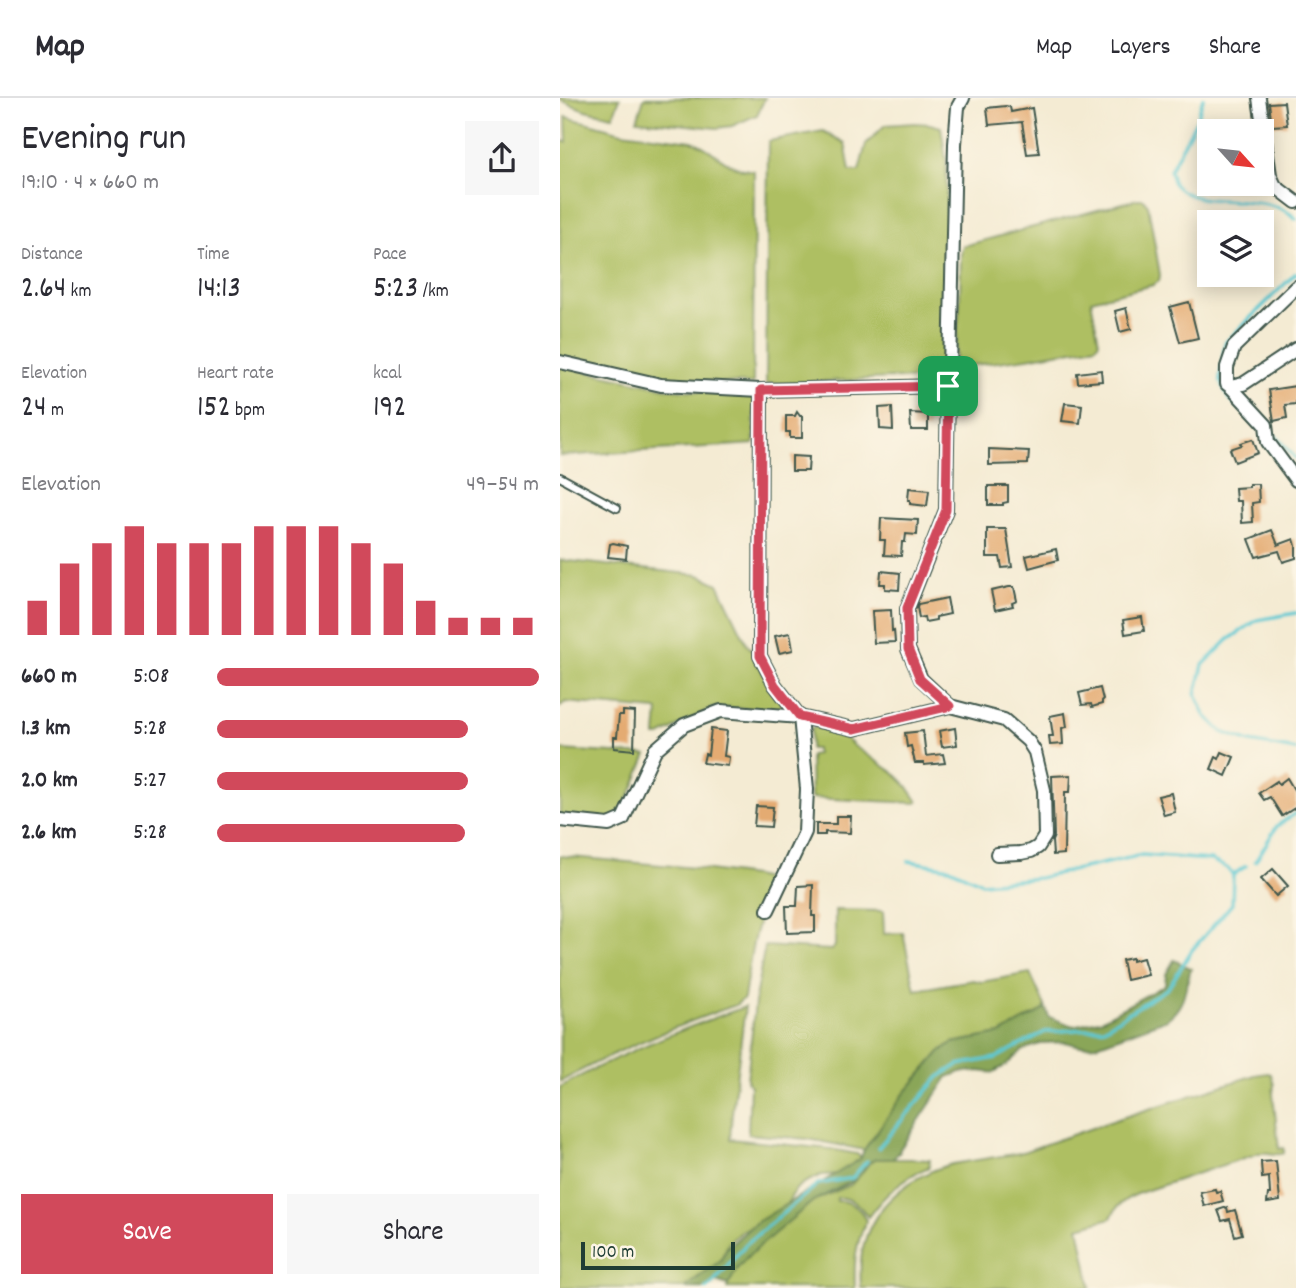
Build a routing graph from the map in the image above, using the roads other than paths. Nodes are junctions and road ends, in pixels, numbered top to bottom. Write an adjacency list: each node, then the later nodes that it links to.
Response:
1 (963, 98): 7 (street)
2 (1259, 98): 3 (street)
3 (1296, 202)
4 (1296, 286): 8 (street)
5 (1296, 349): 8 (street)
6 (560, 362): 9 (street)
7 (948, 386): 9 (street); 13 (street)
8 (1231, 387): 11 (street)
9 (761, 390): 14 (street)
10 (560, 477): 12 (lane)
11 (1296, 480)
12 (617, 508)
13 (950, 706): 14 (street); 16 (street)
14 (800, 717): 15 (street); 17 (street)
15 (560, 820)
16 (997, 854)
17 (768, 910)

